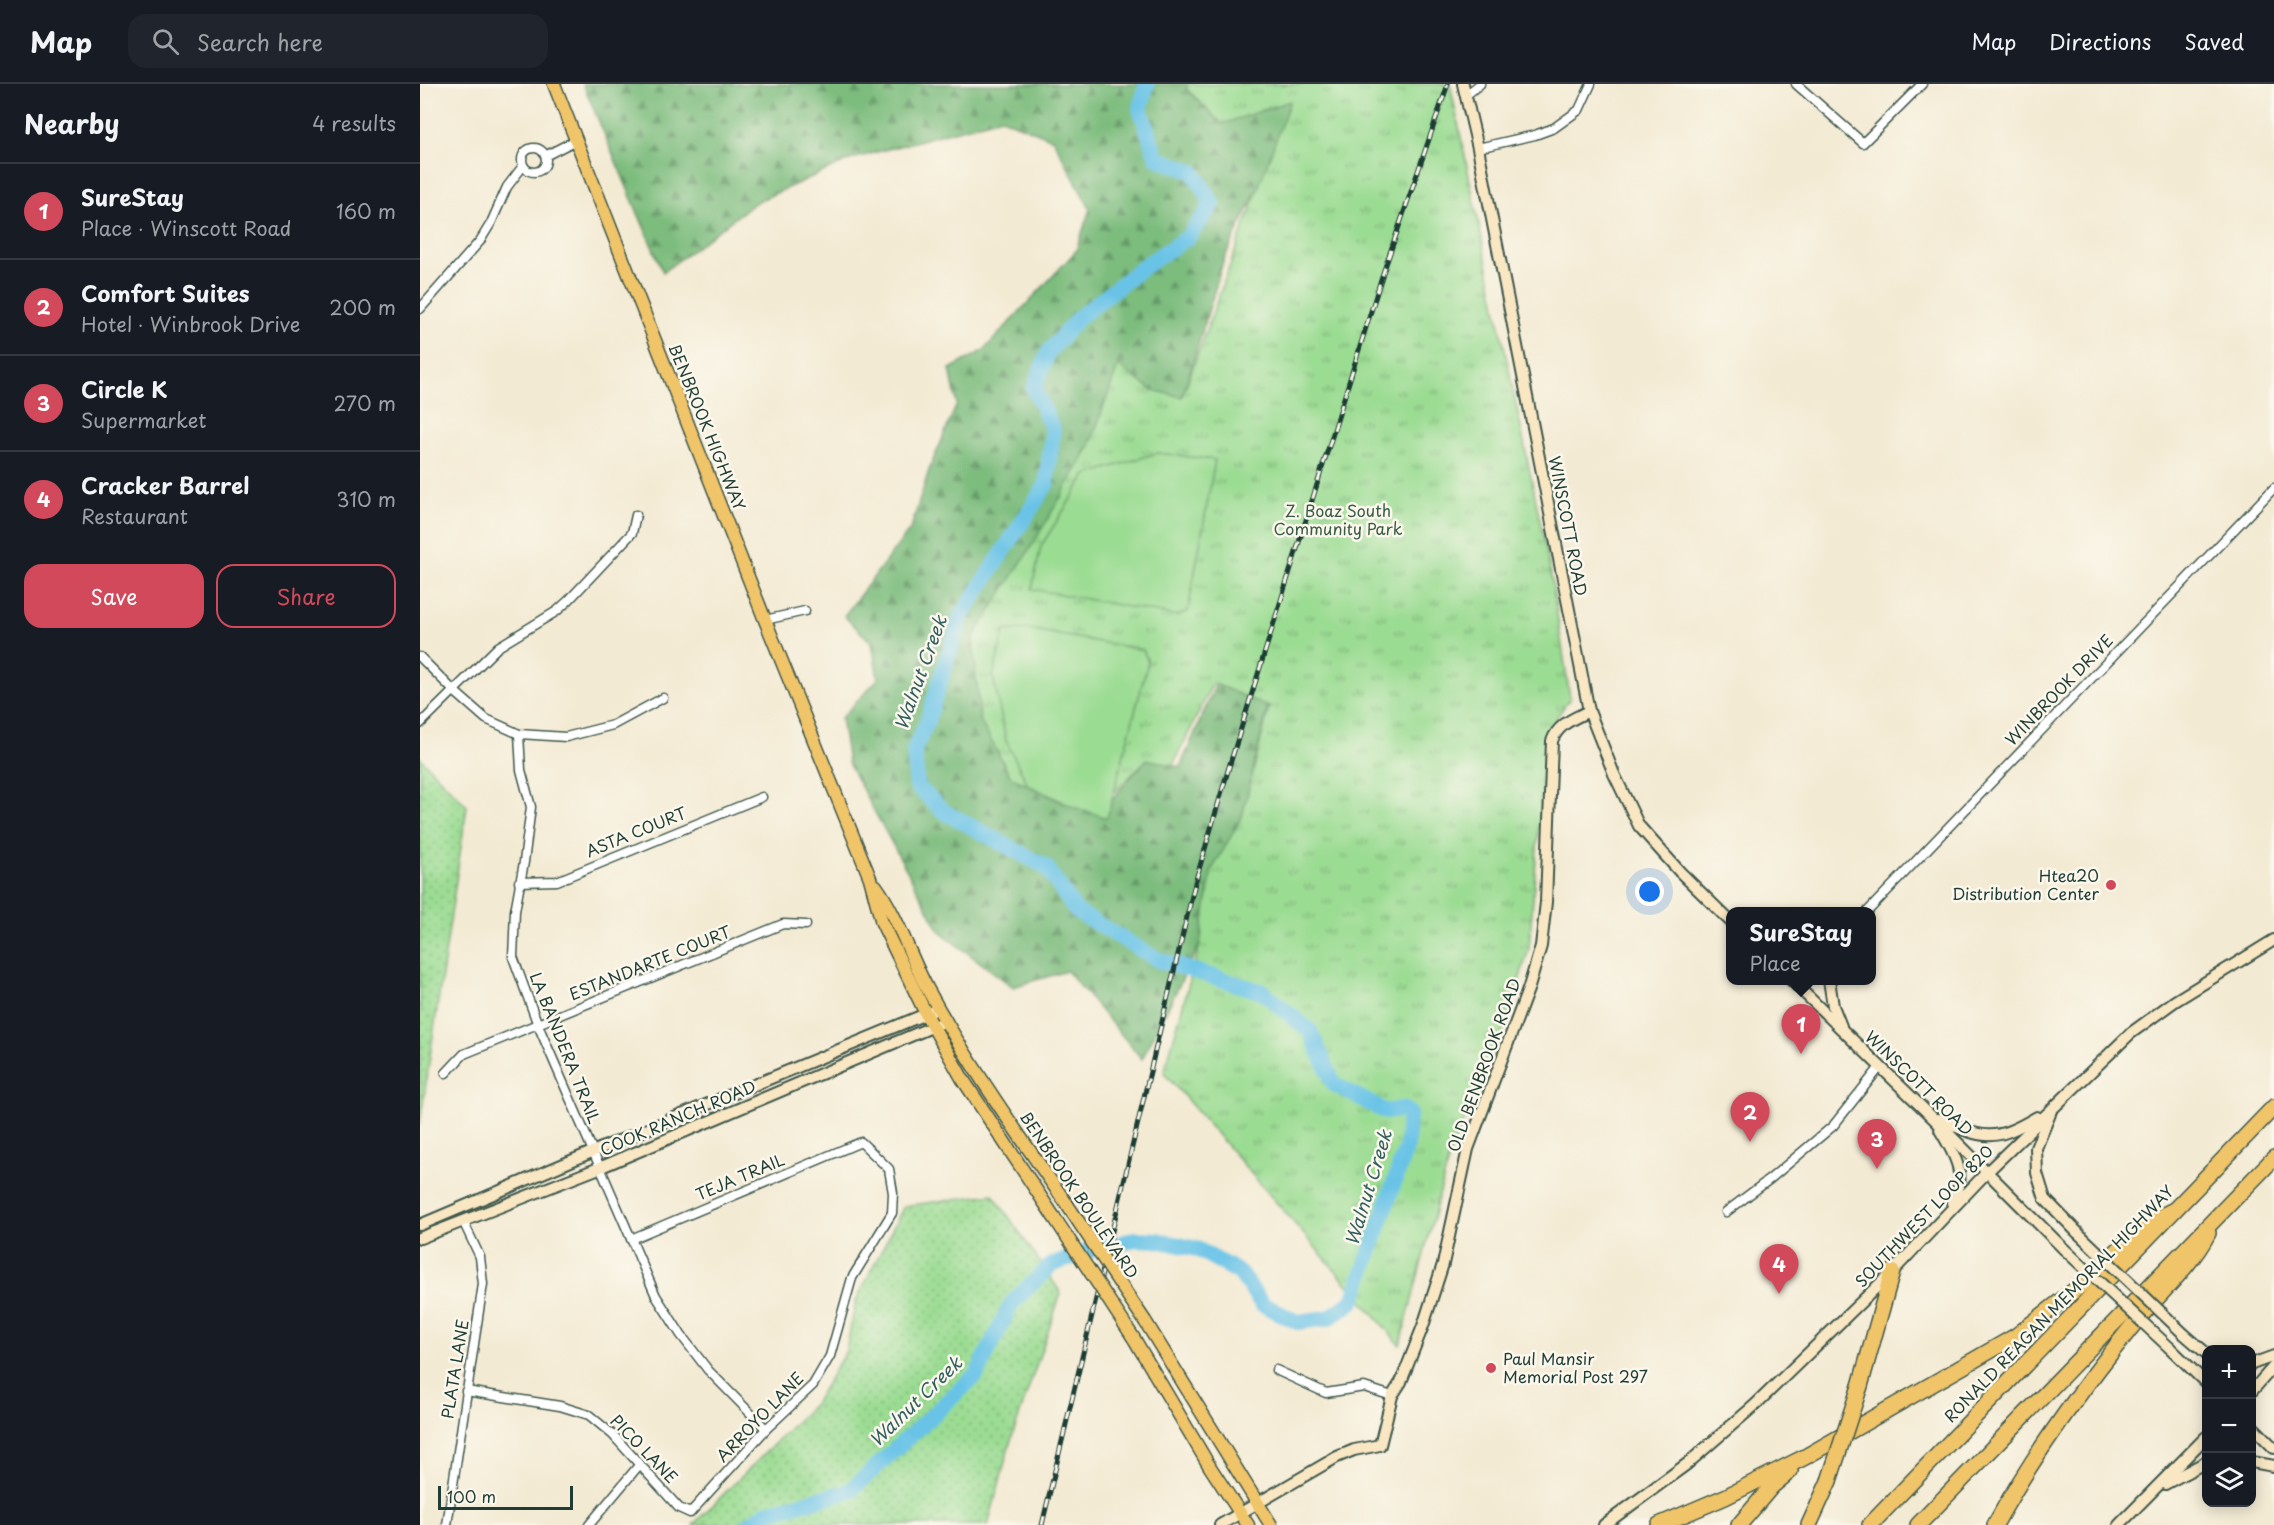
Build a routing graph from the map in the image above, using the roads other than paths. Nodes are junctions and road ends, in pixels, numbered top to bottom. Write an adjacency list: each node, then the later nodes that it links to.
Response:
1 (554, 84): 7 (main road, BENBROOK HIGHWAY)
2 (1480, 84): 6 (street, WINSCOTT ROAD)
3 (1591, 84): 8 (street)
4 (1796, 84): 5 (street)
5 (1922, 84)
6 (1464, 89): 8 (main road, WINSCOTT ROAD)
7 (576, 140): 9 (street); 15 (main road, BENBROOK HIGHWAY)
8 (1478, 148): 19 (main road, WINSCOTT ROAD)
9 (545, 156): 10 (street); 10 (street)
10 (523, 166): 11 (street)
11 (420, 309)
12 (2274, 488): 26 (street, WINBROOK DRIVE)
13 (636, 515): 17 (street)
14 (805, 611): 15 (street)
15 (765, 620): 22 (main road, BENBROOK HIGHWAY)
16 (420, 657): 17 (street)
17 (454, 691): 20 (street); 21 (street)
18 (663, 698): 21 (street)
19 (1589, 711): 27 (main road, WINSCOTT ROAD); 65 (main road, OLD BENBROOK ROAD)
20 (420, 724)
21 (519, 734): 25 (street, LA BANDERA TRAIL)
22 (831, 783): 24 (main road, BENBROOK BOULEVARD)
23 (762, 797): 25 (street, ASTA COURT)
24 (870, 878): 32 (main road, BENBROOK BOULEVARD); 33 (main road, BENBROOK BOULEVARD)
25 (519, 882): 35 (street, LA BANDERA TRAIL)
26 (1872, 907)
27 (1726, 916)
28 (806, 926): 35 (street, ESTANDARTE COURT)
29 (2274, 940): 41 (main road, SOUTHWEST LOOP 820)
30 (1799, 985): 37 (main road, WINSCOTT ROAD)
31 (1830, 985): 37 (main road)
32 (939, 1008): 33 (main road, COOK RANCH ROAD); 34 (main road, BENBROOK BOULEVARD)
33 (926, 1014): 36 (main road, BENBROOK BOULEVARD); 44 (main road, COOK RANCH ROAD)
34 (946, 1021): 36 (main road, COOK RANCH ROAD); 76 (main road, BENBROOK BOULEVARD, bridge)
35 (538, 1025): 39 (street, ESTANDARTE COURT); 44 (street, LA BANDERA TRAIL)
36 (933, 1028): 46 (main road, COOK RANCH ROAD); 78 (main road, BENBROOK BOULEVARD, bridge)
37 (1844, 1032): 38 (main road, WINSCOTT ROAD)
38 (1880, 1067): 42 (main road, WINSCOTT ROAD); 49 (street)
39 (446, 1073)
40 (2274, 1107): 48 (highway, RONALD REAGAN MEMORIAL HIGHWAY)
41 (2053, 1108): 42 (main road); 47 (main road, SOUTHWEST LOOP 820); 57 (main road, bridge)
42 (1932, 1117): 47 (main road, WINSCOTT ROAD); 50 (main road)
43 (861, 1142): 55 (street, TEJA TRAIL); 66 (street, ARROYO LANE)
44 (592, 1152): 46 (street, LA BANDERA TRAIL); 53 (main road, COOK RANCH ROAD)
45 (2274, 1158): 51 (highway)
46 (599, 1168): 52 (main road, COOK RANCH ROAD); 55 (street, LA BANDERA TRAIL)
47 (1988, 1171): 50 (main road, SOUTHWEST LOOP 820); 62 (main road, WINSCOTT ROAD, bridge)
48 (2174, 1210): 70 (highway); 88 (highway, RONALD REAGAN MEMORIAL HIGHWAY)
49 (1726, 1212)
50 (1944, 1217): 56 (main road, SOUTHWEST LOOP 820)
51 (2215, 1219): 89 (highway); 90 (highway)
52 (463, 1221): 54 (main road, COOK RANCH ROAD); 64 (street, PLATA LANE)
53 (420, 1225)
54 (420, 1238)
55 (631, 1239): 66 (street, LA BANDERA TRAIL)
56 (1892, 1272): 84 (main road, SOUTHWEST LOOP 820); 87 (highway, bridge)
57 (2202, 1350)
58 (2274, 1356): 59 (main road)
59 (2256, 1363)
60 (2274, 1366): 63 (main road)
61 (1276, 1370): 65 (street)
62 (2202, 1379)
63 (2256, 1386)
64 (466, 1391): 72 (street, PICO LANE); 79 (street, PLATA LANE)
65 (1392, 1396): 76 (main road, OLD BENBROOK ROAD)
66 (766, 1429): 77 (street, ARROYO LANE)
67 (2256, 1430): 69 (main road)
68 (2202, 1441): 75 (main road)
69 (2274, 1448)
70 (1805, 1457): 85 (highway); 86 (highway)
71 (2256, 1463): 74 (main road)
72 (639, 1464): 77 (street, PICO LANE); 80 (street)
73 (2202, 1464): 75 (main road)
74 (2274, 1466)
75 (2154, 1490): 91 (main road)
76 (1258, 1503): 78 (main road); 83 (main road, BENBROOK BOULEVARD)
77 (690, 1512)
78 (1241, 1514): 81 (main road); 82 (main road, BENBROOK BOULEVARD)
79 (447, 1525)
80 (589, 1525)
81 (1220, 1525)
82 (1248, 1525)
83 (1272, 1525)
84 (1604, 1525)
85 (1659, 1525)
86 (1739, 1525)
87 (1809, 1525)
88 (1870, 1525)
89 (1918, 1525)
90 (1995, 1525)
91 (2120, 1525)

